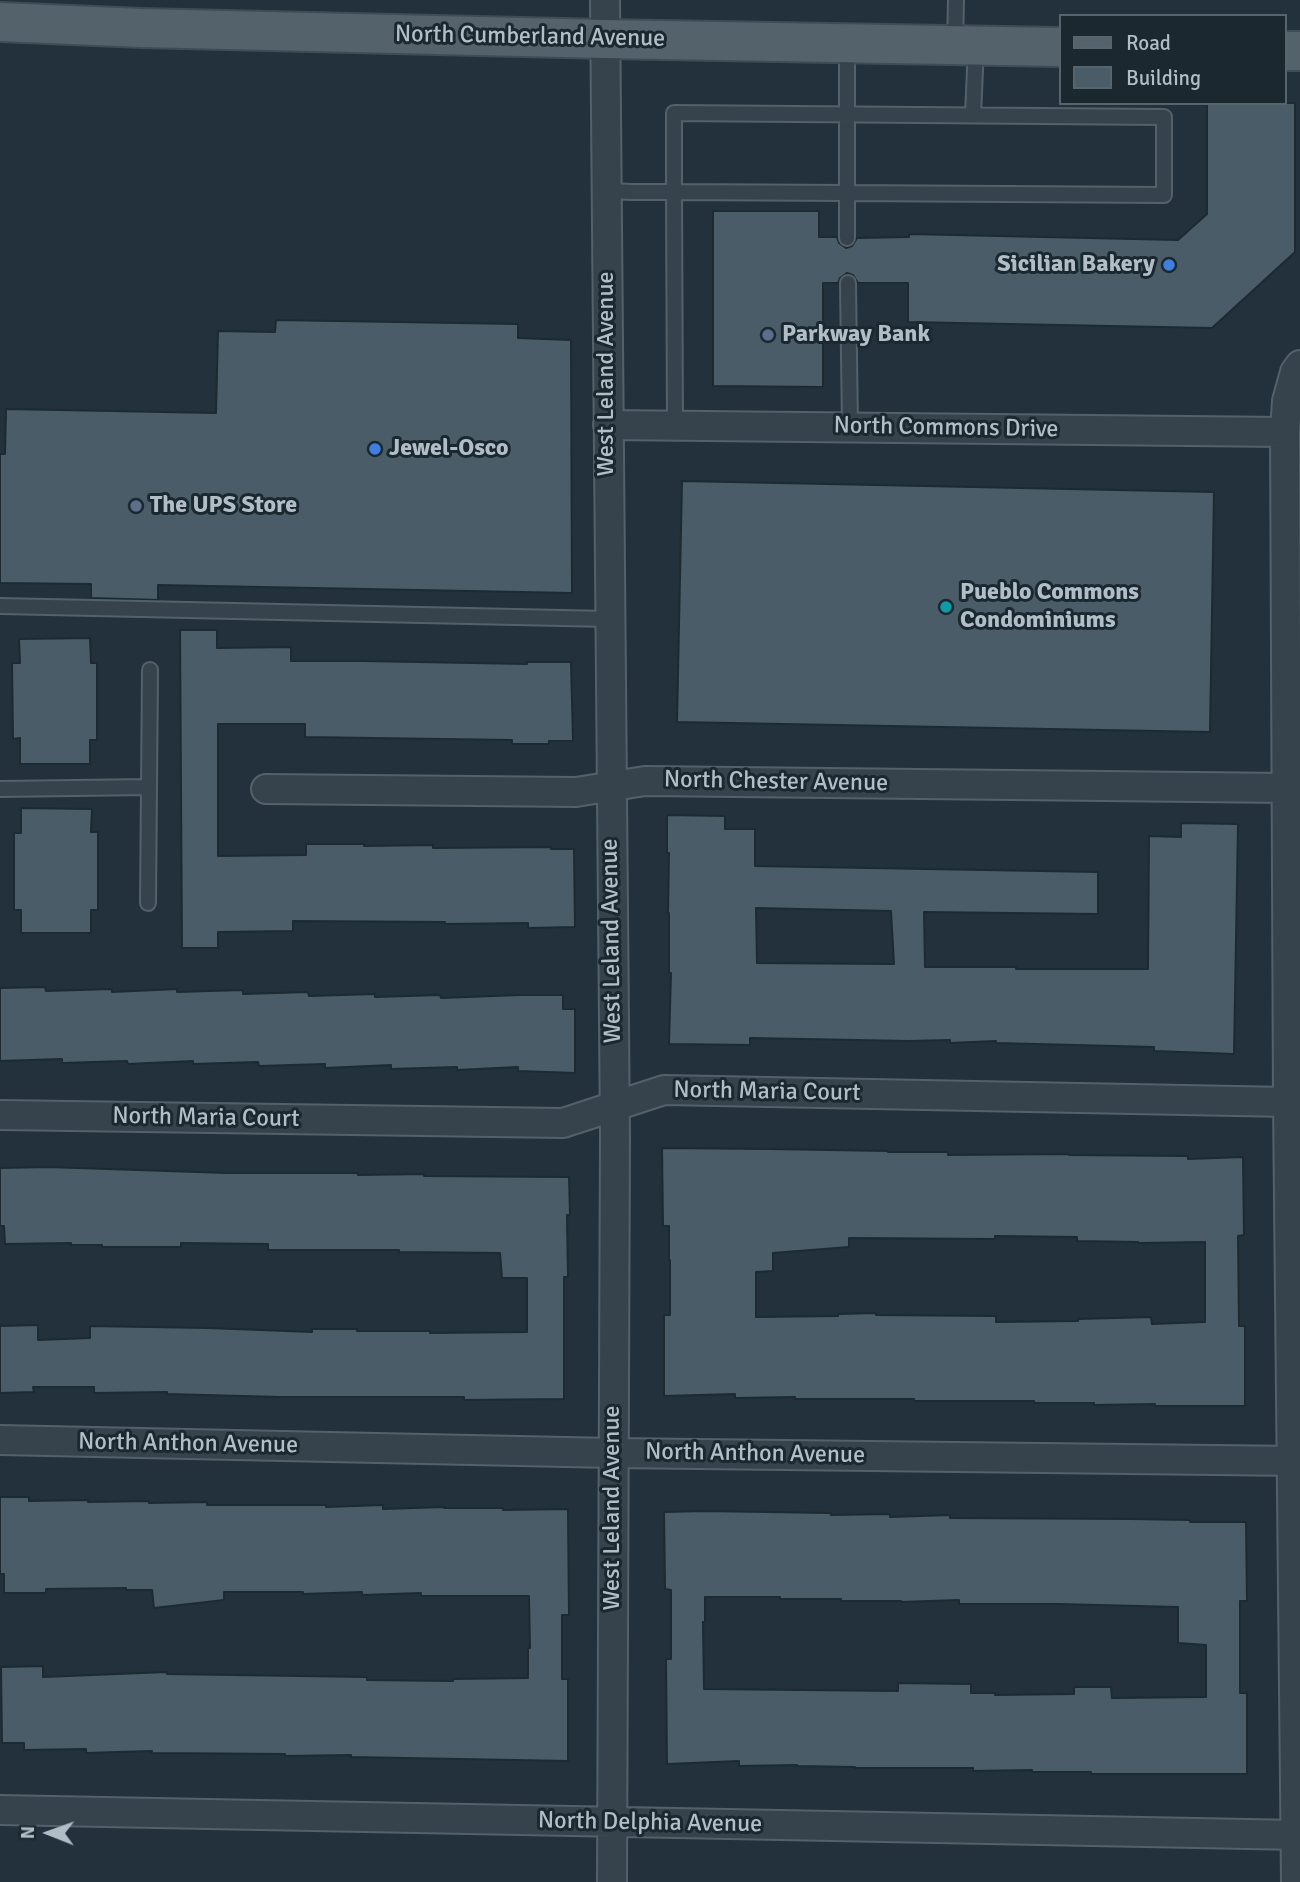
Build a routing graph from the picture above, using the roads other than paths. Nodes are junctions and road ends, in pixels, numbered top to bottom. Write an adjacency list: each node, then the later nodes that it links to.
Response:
1 (605, 0): 4 (street, West Leland Avenue)
2 (956, 0): 6 (lane)
3 (0, 22): 4 (main road, North Cumberland Avenue)
4 (605, 39): 5 (main road, North Cumberland Avenue); 10 (street, West Leland Avenue)
5 (847, 43): 6 (main road, North Cumberland Avenue); 8 (lane)
6 (965, 45): 7 (main road, North Cumberland Avenue); 9 (lane)
7 (1058, 47)
8 (847, 114): 9 (lane); 11 (lane); 12 (lane)
9 (973, 115): 12 (lane)
10 (606, 191): 11 (lane); 16 (street, West Leland Avenue)
11 (674, 192): 12 (lane); 17 (lane)
12 (847, 193): 13 (lane)
13 (847, 238)
14 (848, 283): 18 (lane)
15 (1300, 365): 19 (street)
16 (608, 425): 17 (street, North Commons Drive); 21 (street, West Leland Avenue)
17 (675, 425): 18 (street, North Commons Drive)
18 (850, 427): 19 (street, North Commons Drive)
19 (1285, 432): 25 (street)
20 (0, 606): 21 (lane)
21 (609, 619): 23 (street, West Leland Avenue)
22 (149, 670): 24 (lane)
23 (611, 786): 25 (street, North Chester Avenue); 27 (street, North Chester Avenue); 30 (street, West Leland Avenue)
24 (149, 787): 26 (lane); 28 (lane)
25 (1287, 788): 29 (street)
26 (0, 789)
27 (266, 789)
28 (148, 903)
29 (1288, 1102): 30 (street, North Maria Court); 34 (street)
30 (614, 1106): 31 (street, North Maria Court); 33 (street, West Leland Avenue)
31 (0, 1115)
32 (0, 1440): 33 (street, North Anthon Avenue)
33 (613, 1453): 34 (street, North Anthon Avenue); 36 (street, West Leland Avenue)
34 (1296, 1461): 37 (street)
35 (0, 1810): 36 (street, North Delphia Avenue)
36 (612, 1822): 37 (street, North Delphia Avenue); 38 (street, West Leland Avenue)
37 (1298, 1835): 39 (street)
38 (612, 1882)
39 (1296, 1882)

